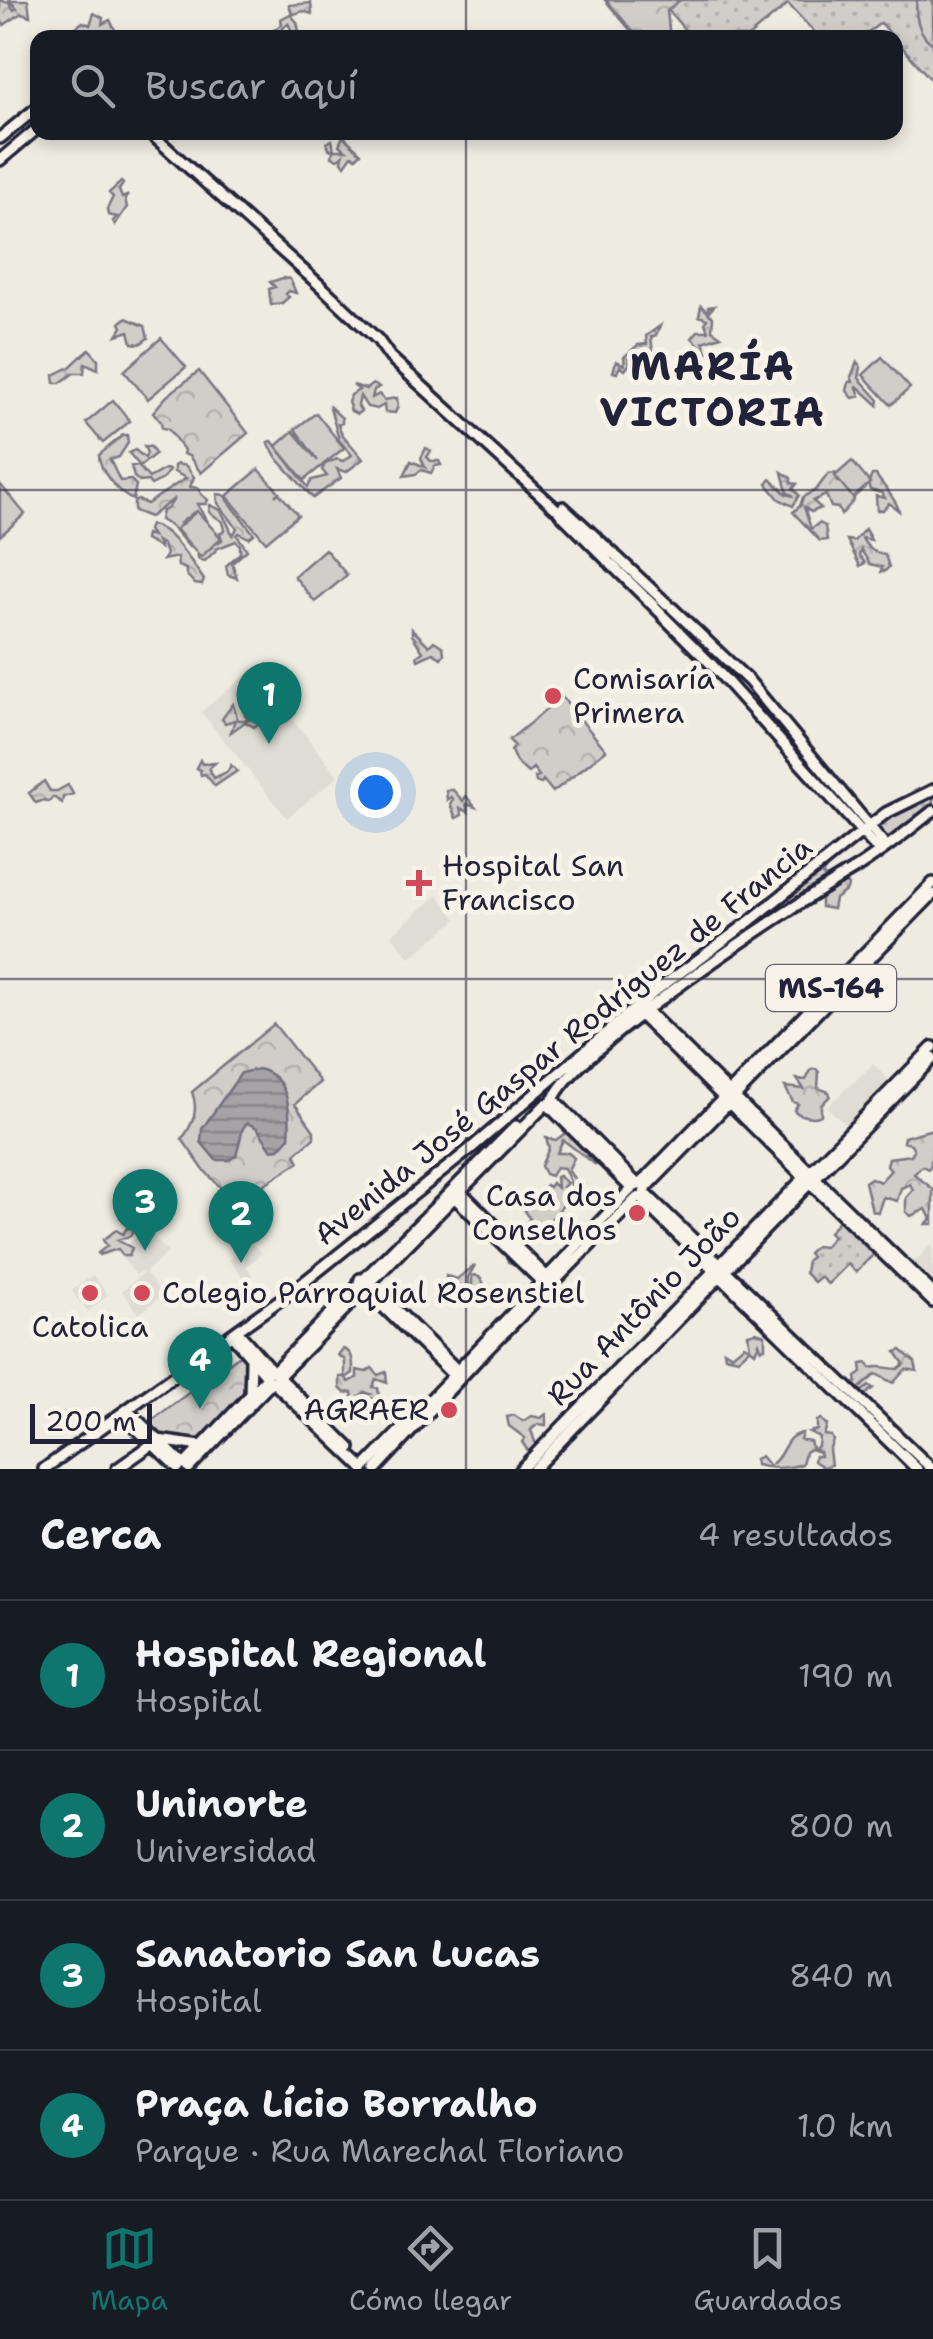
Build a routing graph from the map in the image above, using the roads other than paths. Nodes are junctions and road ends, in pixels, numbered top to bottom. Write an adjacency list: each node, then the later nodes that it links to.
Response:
1 (30, 114): 3 (main road)
2 (30, 135): 5 (main road)
3 (0, 138)
4 (158, 140): 6 (main road)
5 (0, 160)
6 (666, 610): 9 (main road); 9 (main road)
7 (933, 790): 9 (main road, Avenida José Gaspar Rodríguez de Francia)
8 (933, 811): 10 (main road)
9 (865, 828): 10 (main road); 26 (main road, Avenida José Gaspar Rodríguez de Francia)
10 (883, 849): 13 (main road)
11 (933, 883): 16 (main road, MS-164)
12 (933, 894): 16 (main road, MS-164)
13 (644, 1014): 16 (main road); 17 (main road)
14 (933, 1046): 18 (main road, Rua Antônio João)
15 (933, 1058): 18 (main road, Rua Antônio João)
16 (729, 1098): 19 (main road); 20 (main road, MS-164)
17 (550, 1099): 20 (main road); 21 (main road)
18 (837, 1150): 19 (main road, Rua Antônio João)
19 (810, 1178): 22 (main road, Rua Antônio João); 25 (main road)
20 (638, 1191): 22 (main road); 23 (main road, MS-164)
21 (455, 1192): 23 (main road); 24 (main road)
22 (719, 1269): 31 (main road); 40 (main road, Rua Antônio João); 41 (main road, Rua Antônio João)
23 (548, 1283): 28 (main road, MS-164)
24 (365, 1285): 28 (main road); 29 (main road); 29 (main road)
25 (932, 1296)
26 (234, 1333): 27 (main road); 32 (main road, Avenida José Gaspar Rodríguez de Francia)
27 (253, 1357): 29 (main road); 30 (main road)
28 (457, 1375): 37 (main road, MS-164)
29 (273, 1377): 30 (main road); 33 (main road); 37 (main road)
30 (250, 1396): 33 (main road)
31 (857, 1403): 42 (main road); 43 (main road)
32 (124, 1412): 34 (main road); 38 (main road, Avenida José Gaspar Rodríguez de Francia)
33 (234, 1417): 35 (main road); 36 (main road)
34 (156, 1442): 35 (main road); 36 (main road); 39 (main road)
35 (201, 1446): 36 (main road)
36 (183, 1467)
37 (367, 1467)
38 (44, 1469)
39 (116, 1469)
40 (521, 1469)
41 (534, 1469)
42 (917, 1469)
43 (932, 1469)

